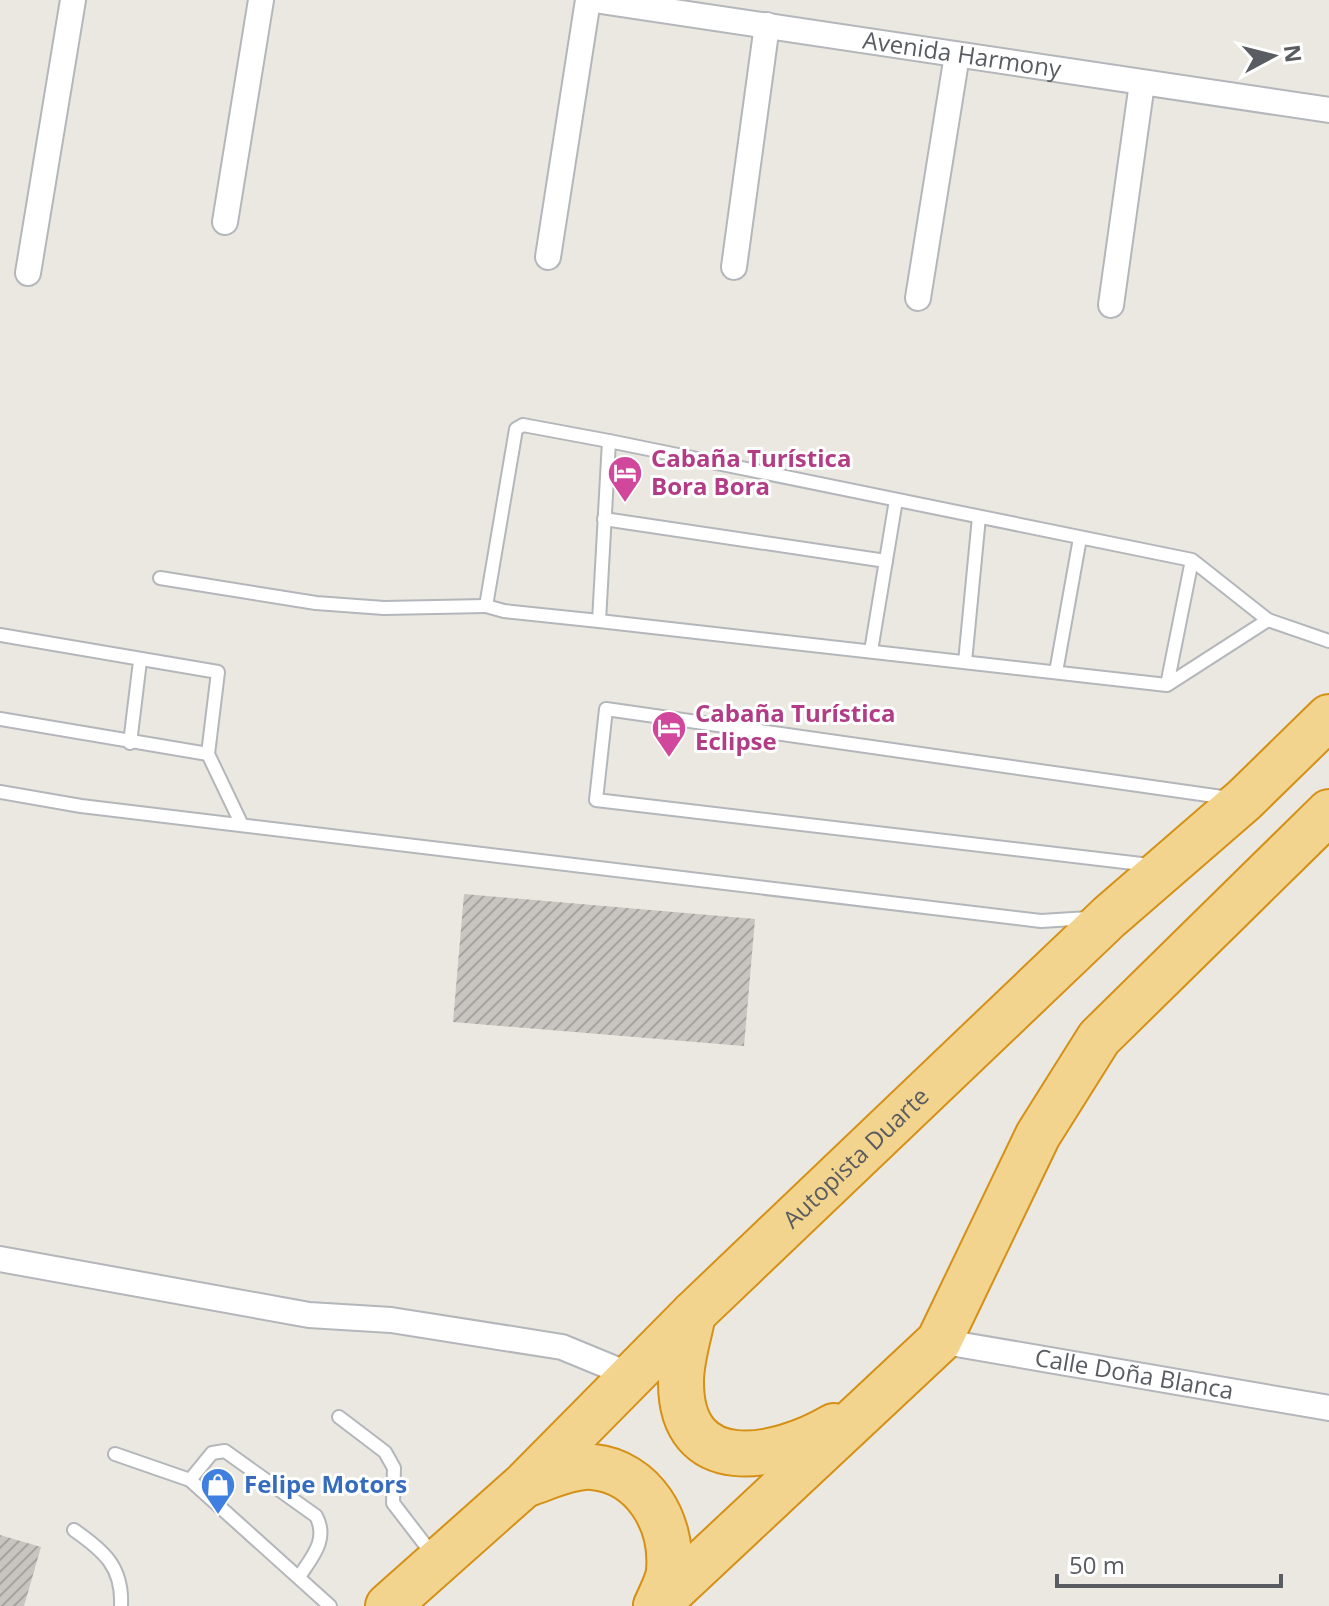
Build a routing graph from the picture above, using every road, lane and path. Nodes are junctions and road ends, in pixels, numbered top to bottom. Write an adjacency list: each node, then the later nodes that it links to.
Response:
1 (73, 0): 12 (street)
2 (261, 0): 9 (street)
3 (588, 0): 10 (street)
4 (594, 0): 5 (street, Avenida Harmony)
5 (767, 25): 6 (street, Avenida Harmony); 11 (street)
6 (957, 55): 7 (street, Avenida Harmony); 13 (street)
7 (1142, 83): 8 (street, Avenida Harmony); 14 (street)
8 (1329, 110)
9 (225, 222)
10 (548, 257)
11 (734, 267)
12 (28, 273)
13 (918, 298)
14 (1111, 305)
15 (609, 441): 16 (lane); 18 (lane); 23 (lane)
16 (896, 500): 17 (lane); 21 (lane)
17 (979, 517): 19 (lane); 30 (lane)
18 (604, 519): 21 (lane); 25 (lane)
19 (1080, 538): 20 (lane); 31 (lane)
20 (1192, 560): 24 (lane); 32 (lane)
21 (886, 561): 28 (lane)
22 (160, 578): 23 (lane)
23 (486, 606): 25 (lane)
24 (1268, 620): 27 (lane); 32 (lane)
25 (599, 621): 28 (lane)
26 (0, 635): 29 (lane)
27 (1329, 641)
28 (871, 651): 30 (lane)
29 (140, 661): 35 (lane); 36 (lane)
30 (965, 662): 31 (lane)
31 (1056, 672): 32 (lane)
32 (1167, 685)
33 (1329, 717): 38 (highway, Autopista Duarte)
34 (0, 719): 35 (lane)
35 (130, 743): 36 (lane)
36 (208, 754): 40 (lane)
37 (0, 792): 40 (lane)
38 (1244, 800): 41 (highway, Autopista Duarte); 41 (lane)
39 (1329, 812): 45 (highway)
40 (241, 823): 42 (lane)
41 (1166, 867): 42 (highway, Autopista Duarte)
42 (1109, 917): 44 (highway, Autopista Duarte)
43 (0, 1259): 46 (street)
44 (693, 1314): 46 (highway, Autopista Duarte); 47 (highway)
45 (939, 1341): 47 (highway); 48 (street, Calle Doña Blanca)
46 (630, 1375): 52 (highway, Autopista Duarte)
47 (873, 1404): 59 (highway)
48 (1329, 1408)
49 (339, 1417): 54 (lane)
50 (115, 1454): 51 (lane)
51 (190, 1480): 55 (lane); 55 (lane)
52 (524, 1485): 54 (highway, Autopista Duarte); 59 (highway)
53 (74, 1530): 56 (lane)
54 (437, 1559): 58 (highway, Autopista Duarte)
55 (299, 1577): 57 (lane)
56 (121, 1606)
57 (330, 1606)
58 (388, 1606)
59 (656, 1606)

